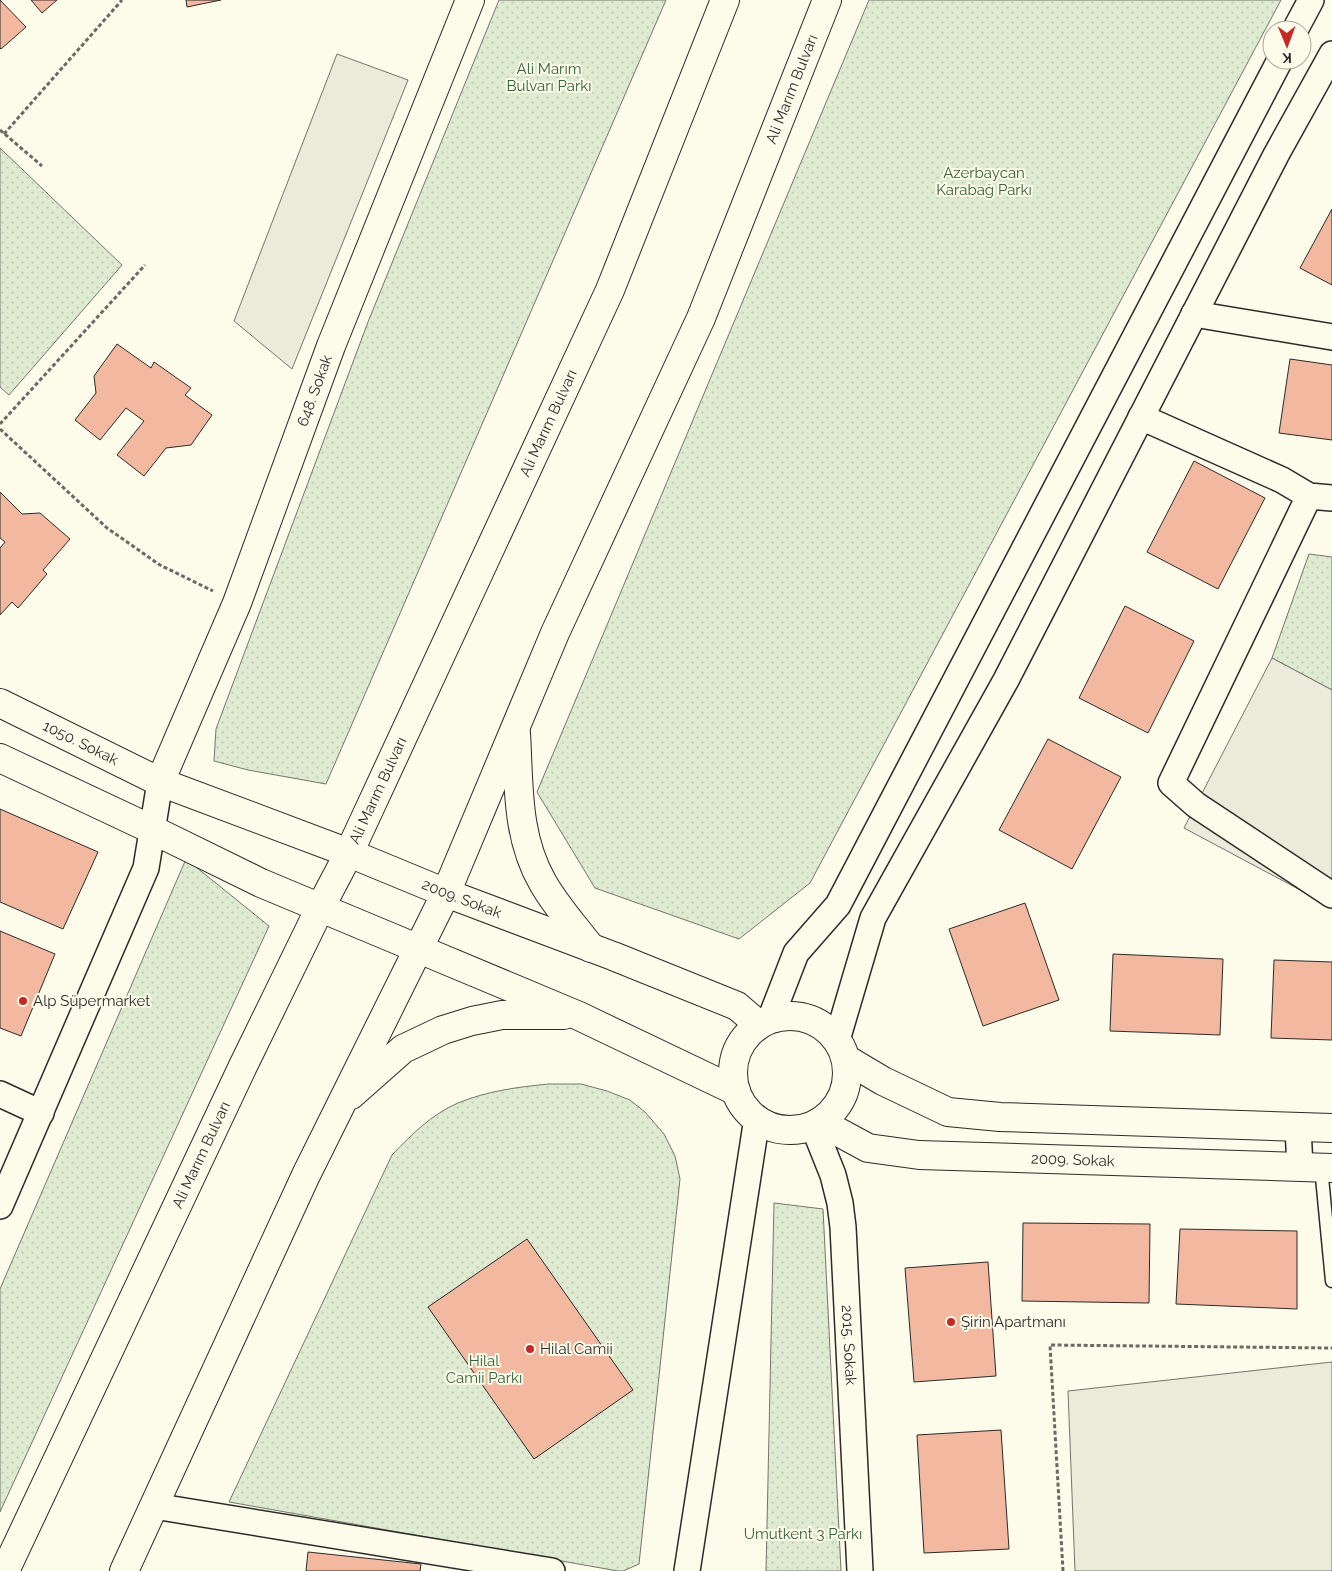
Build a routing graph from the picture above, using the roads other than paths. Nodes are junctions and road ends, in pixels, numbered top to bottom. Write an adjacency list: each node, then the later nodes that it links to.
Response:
1 (470, 0): 15 (main road, 648. Sokak)
2 (725, 0): 17 (main road, Ali Marım Bulvarı)
3 (827, 0): 13 (main road, Ali Marım Bulvarı)
4 (1311, 0): 5 (street)
5 (1300, 20)
6 (1332, 54): 8 (street)
7 (1275, 70): 24 (street)
8 (1194, 314): 9 (street); 10 (street)
9 (1332, 337)
10 (1141, 417): 11 (street); 25 (street)
11 (1320, 497): 19 (street)
12 (0, 703): 15 (main road, 1050. Sokak)
13 (516, 726): 18 (main road, Ali Marım Bulvarı); 21 (main road)
14 (0, 758): 16 (main road)
15 (160, 782): 16 (street); 17 (main road, 2009. Sokak)
16 (151, 829): 20 (main road); 29 (street)
17 (349, 853): 18 (main road, 2009. Sokak); 20 (main road, Ali Marım Bulvarı)
18 (446, 893): 21 (main road, 2009. Sokak); 22 (main road, Ali Marım Bulvarı)
19 (1332, 895)
20 (320, 908): 22 (main road); 38 (main road, Ali Marım Bulvarı)
21 (592, 948): 24 (main road, 2009. Sokak)
22 (419, 949): 23 (main road); 28 (main road, Ali Marım Bulvarı)
23 (576, 1015): 26 (main road); 28 (main road)
24 (764, 1023): 25 (main road); 26 (main road)
25 (841, 1049): 31 (main road); 32 (main road)
26 (736, 1091): 30 (main road)
27 (0, 1094): 29 (street)
28 (342, 1102): 37 (main road, Ali Marım Bulvarı)
29 (41, 1113): 35 (street)
30 (757, 1118): 31 (main road); 41 (street)
31 (816, 1123): 34 (main road, 2009. Sokak); 42 (street, 2015. Sokak)
32 (1298, 1128): 33 (main road); 34 (street)
33 (1332, 1128)
34 (1318, 1167): 36 (lane)
35 (0, 1206)
36 (1332, 1281)
37 (154, 1506): 39 (main road, Ali Marım Bulvarı); 40 (street)
38 (4, 1567)
39 (124, 1571)
40 (552, 1571)
41 (687, 1571)
42 (860, 1571)

